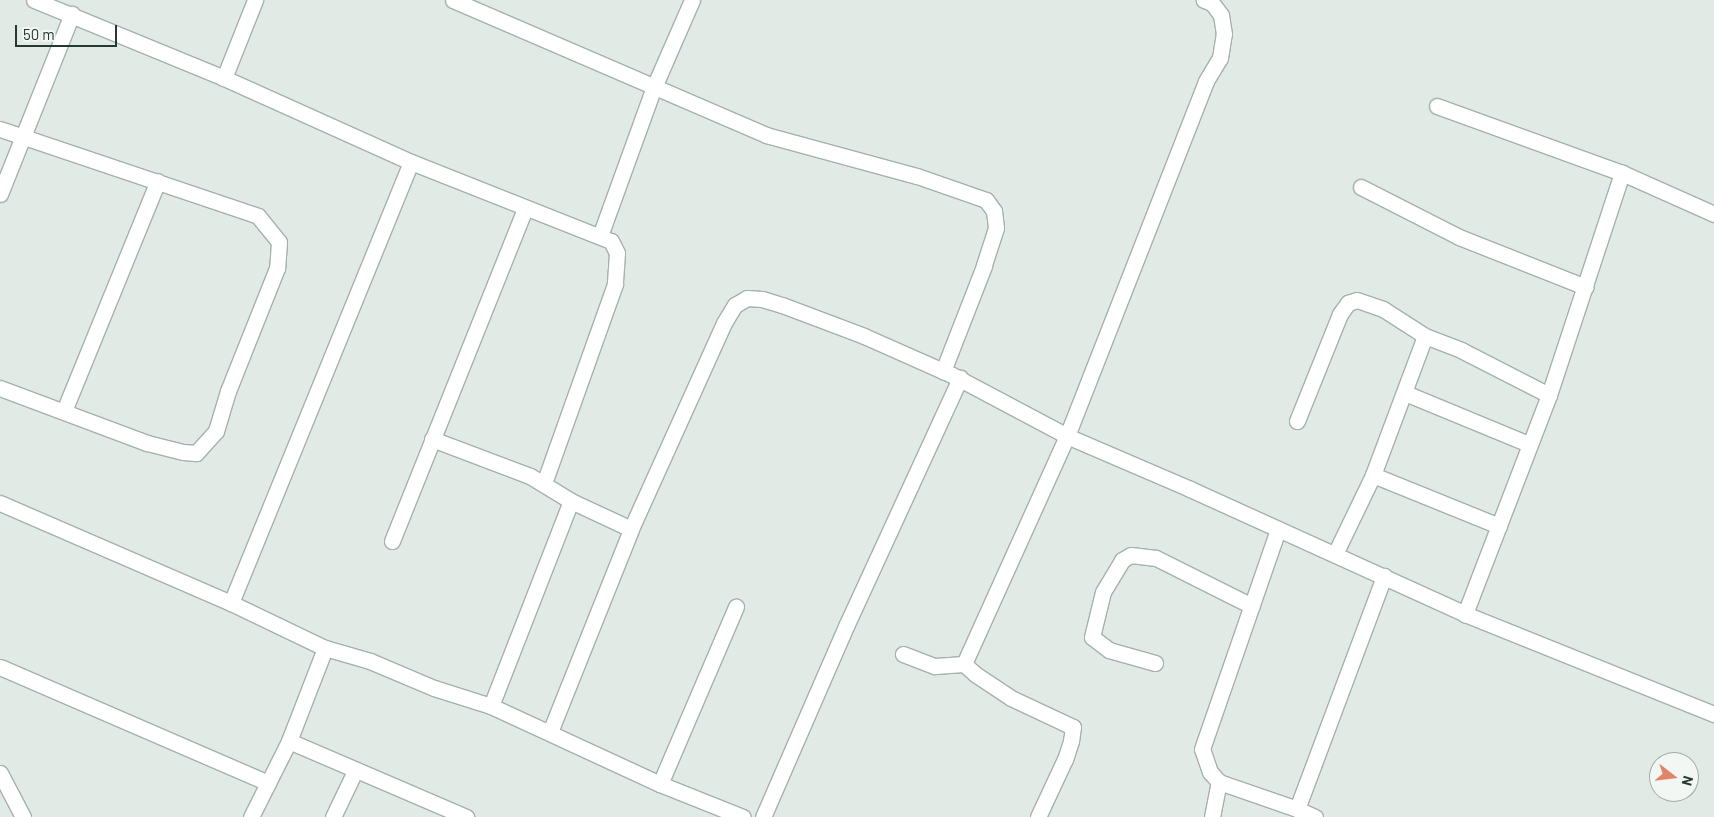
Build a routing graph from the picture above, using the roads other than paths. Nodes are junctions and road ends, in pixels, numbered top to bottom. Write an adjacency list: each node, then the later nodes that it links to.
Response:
1 (34, 0): 6 (street)
2 (254, 0): 7 (street)
3 (453, 0): 8 (street)
4 (692, 0): 8 (street)
5 (1204, 0): 29 (street)
6 (72, 14): 7 (street); 11 (street)
7 (224, 78): 12 (street)
8 (654, 87): 19 (street); 22 (street)
9 (1437, 106): 13 (street)
10 (0, 128): 11 (street)
11 (24, 138): 14 (street); 16 (street)
12 (411, 162): 17 (street); 42 (street)
13 (1622, 173): 18 (street); 20 (street)
14 (158, 181): 27 (street); 27 (street)
15 (1361, 187): 20 (street)
16 (0, 194)
17 (525, 208): 19 (street); 30 (street)
18 (1714, 214)
19 (600, 236): 33 (street)
20 (1585, 287): 26 (street)
21 (1426, 336): 25 (street); 26 (street); 28 (street)
22 (943, 371): 23 (street); 37 (street)
23 (960, 378): 29 (street); 66 (street)
24 (0, 388): 27 (street)
25 (1405, 393): 31 (street); 32 (street)
26 (1549, 394): 31 (street)
27 (64, 411)
28 (1297, 421)
29 (1067, 436): 38 (street); 49 (street)
30 (432, 439): 33 (street); 39 (street)
31 (1529, 444): 36 (street)
32 (1373, 475): 36 (street); 40 (street)
33 (544, 484): 34 (street)
34 (571, 501): 37 (street); 51 (street)
35 (0, 503): 42 (street)
36 (1500, 526): 45 (street)
37 (631, 529): 53 (street)
38 (1278, 530): 40 (street); 43 (street)
39 (392, 541)
40 (1335, 554): 41 (street)
41 (1384, 576): 45 (street); 60 (street)
42 (232, 603): 46 (street)
43 (1252, 606): 48 (street); 57 (street)
44 (736, 607): 59 (street)
45 (1465, 614): 52 (street)
46 (325, 648): 51 (street); 54 (street)
47 (903, 654): 49 (street)
48 (1155, 663)
49 (964, 664): 67 (street)
50 (0, 667): 58 (street)
51 (491, 706): 53 (street)
52 (1714, 714)
53 (550, 732): 59 (street)
54 (289, 741): 55 (street); 58 (street)
55 (355, 771): 63 (street); 64 (street)
56 (0, 773): 61 (street)
57 (1219, 782): 60 (street); 68 (street)
58 (268, 783): 62 (street)
59 (660, 784): 65 (street)
60 (1297, 809): 69 (street)
61 (23, 817)
62 (251, 817)
63 (333, 817)
64 (466, 817)
65 (743, 817)
66 (763, 817)
67 (1038, 817)
68 (1212, 817)
69 (1315, 817)

